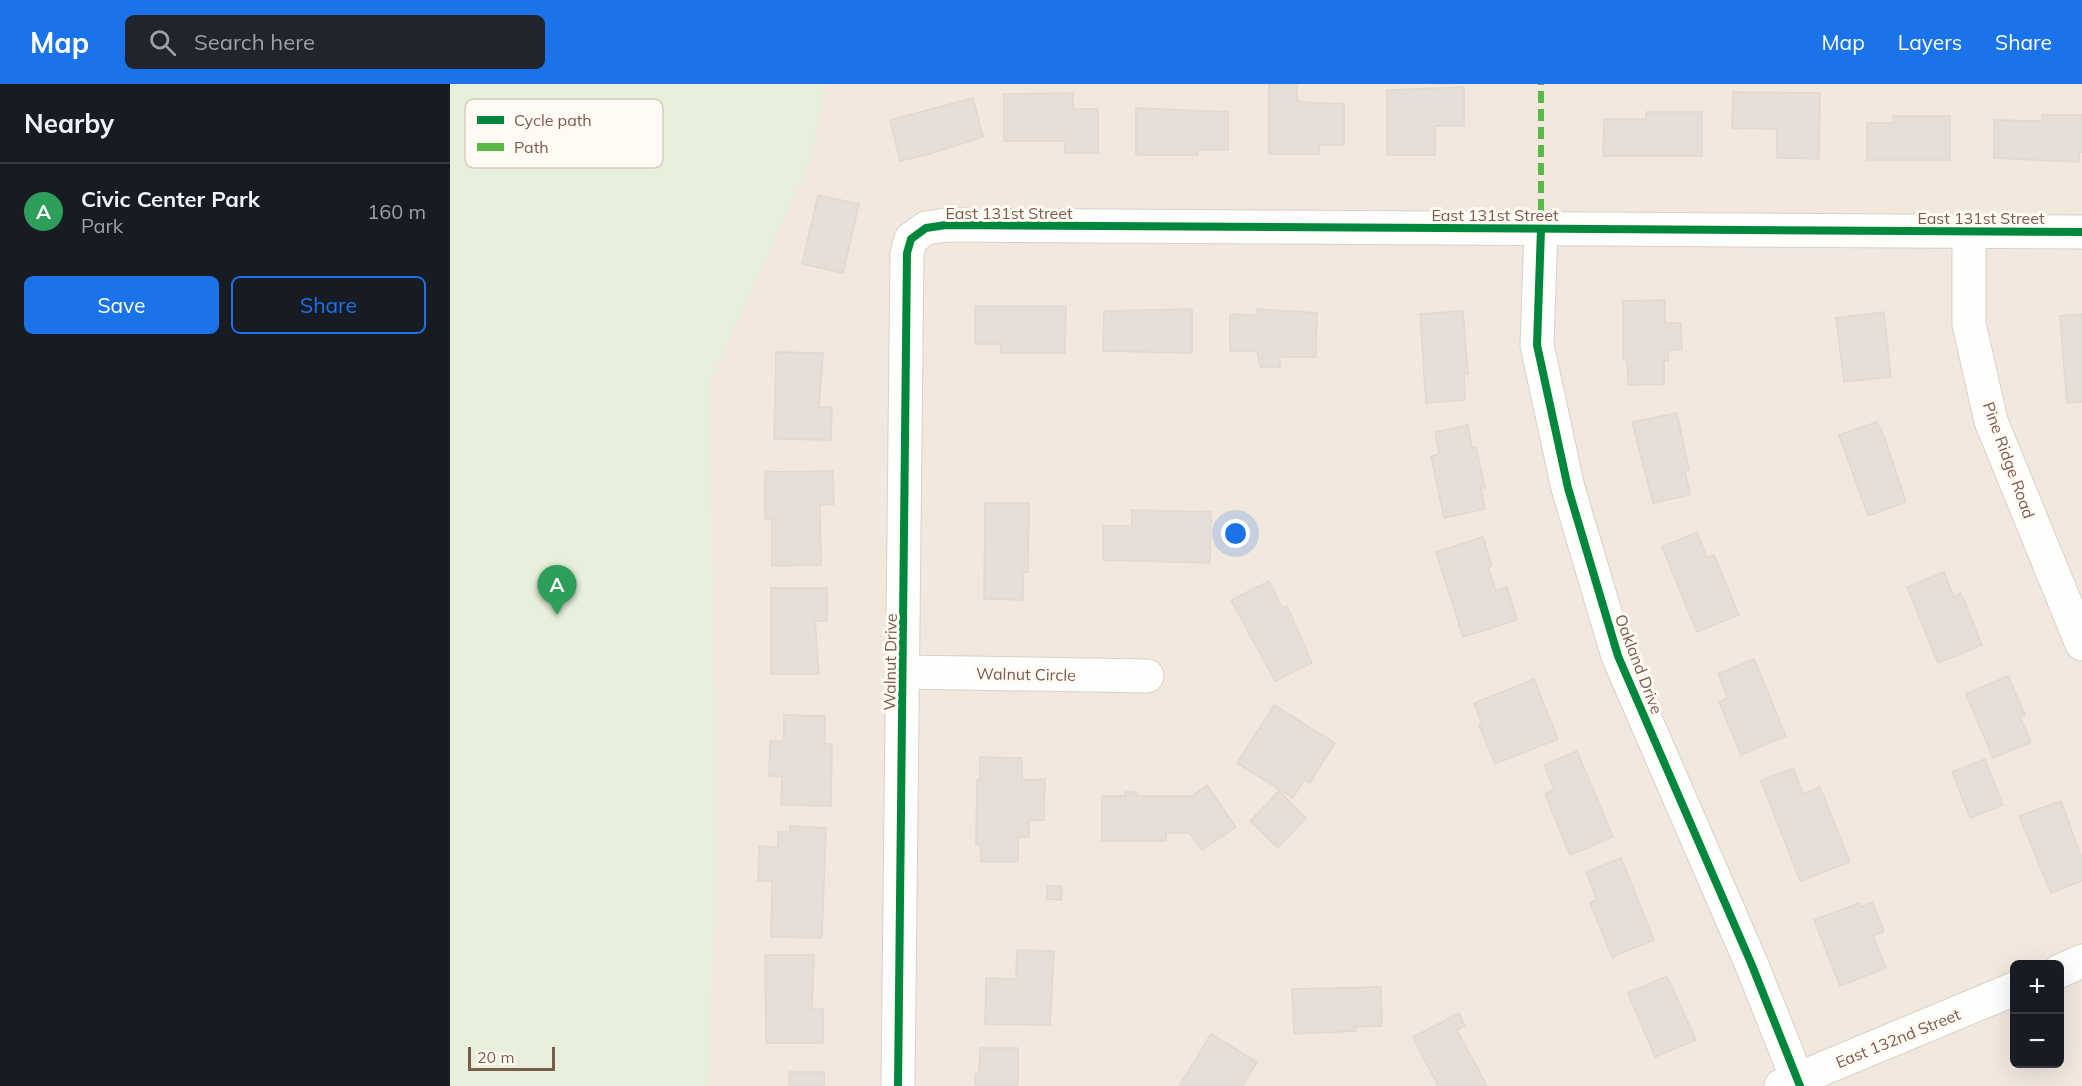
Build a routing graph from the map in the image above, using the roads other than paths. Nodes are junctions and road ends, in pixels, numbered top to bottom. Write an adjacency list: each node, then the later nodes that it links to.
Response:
1 (1541, 229): 2 (street, East 131st Street); 4 (street, East 131st Street); 11 (street, Oakland Drive)
2 (1969, 232): 3 (street, East 131st Street); 5 (street, Pine Ridge Road)
3 (2082, 232)
4 (911, 239): 6 (street, Walnut Drive)
5 (2082, 644)
6 (904, 672): 7 (street, Walnut Circle); 12 (street, Walnut Drive)
7 (1147, 676)
8 (2082, 961): 9 (street)
9 (2064, 969)
10 (2010, 991): 11 (street, East 132nd Street)
11 (1793, 1084)
12 (898, 1086)

